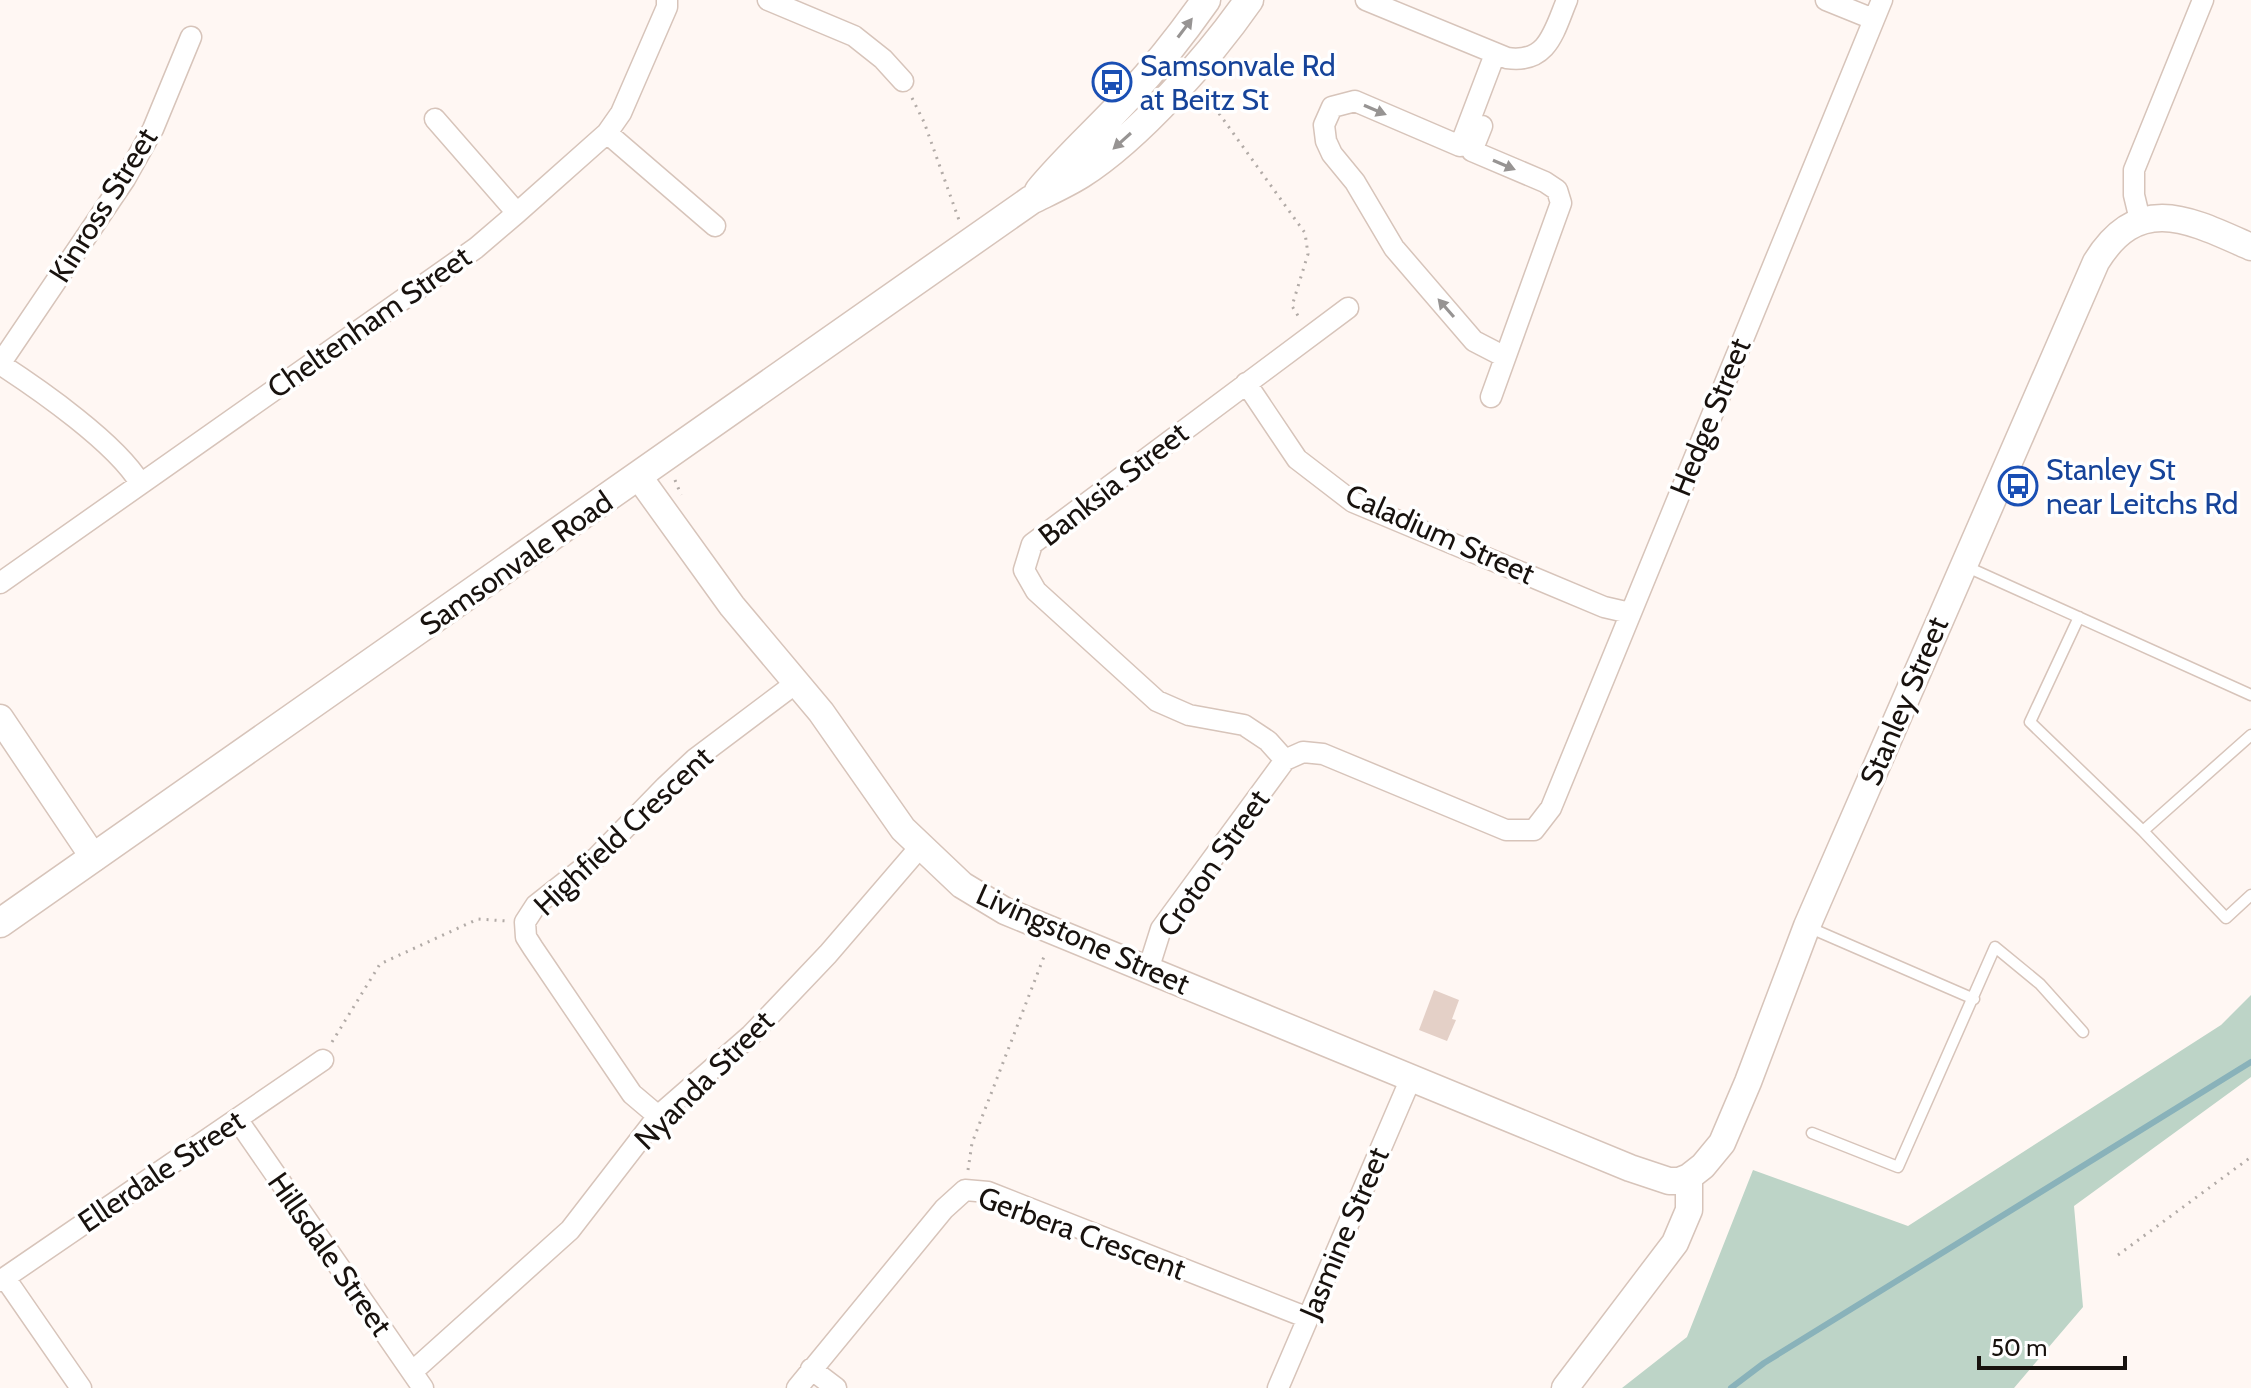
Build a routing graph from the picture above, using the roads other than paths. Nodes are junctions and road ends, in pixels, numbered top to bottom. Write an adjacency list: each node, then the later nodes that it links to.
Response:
1 (667, 0): 15 (street, Cheltenham Street)
2 (768, 0): 13 (street)
3 (1206, 0): 16 (main road, Samsonvale Road, one-way to 3)
4 (1249, 0): 16 (main road, Samsonvale Road, one-way to 16)
5 (1366, 0): 12 (street)
6 (1567, 0): 12 (street)
7 (1826, 0): 10 (street)
8 (1882, 0): 10 (street, Hedge Street)
9 (2203, 0): 18 (street)
10 (1873, 19): 30 (street, Hedge Street)
11 (191, 37): 23 (street, Kinross Street)
12 (1501, 56): 22 (street, one-way to 22); 22 (street, one-way to 12)
13 (903, 81)
14 (435, 119): 17 (street)
15 (607, 133): 17 (street, Cheltenham Street); 19 (street)
16 (1031, 200): 26 (main road, Samsonvale Road)
17 (517, 213): 27 (street, Cheltenham Street)
18 (2140, 220): 20 (street); 28 (street, Stanley Street)
19 (715, 226)
20 (2251, 247)
21 (1348, 308): 24 (street, Banksia Street)
22 (1505, 357): 25 (street)
23 (0, 364): 27 (street)
24 (1246, 383): 30 (street, Caladium Street); 36 (street, Banksia Street)
25 (1491, 397)
26 (639, 477): 32 (street, Livingstone Street); 39 (main road, Samsonvale Road)
27 (140, 483): 29 (street, Cheltenham Street)
28 (1963, 565): 31 (lane); 42 (street, Stanley Street)
29 (0, 583)
30 (1630, 613): 36 (street, Hedge Street)
31 (2079, 617): 33 (lane); 37 (lane)
32 (796, 683): 38 (street, Livingstone Street); 48 (street, Highfield Crescent)
33 (2251, 695)
34 (0, 718): 39 (street)
35 (2251, 735): 37 (lane)
36 (1285, 760): 43 (street, Croton Street)
37 (2143, 831): 40 (lane)
38 (920, 847): 43 (street, Livingstone Street); 48 (street, Nyanda Street)
39 (94, 858): 41 (main road, Samsonvale Road)
40 (2251, 895)
41 (0, 923)
42 (1807, 926): 44 (lane); 51 (street, Stanley Street)
43 (1148, 970): 47 (street, Livingstone Street)
44 (1974, 999): 45 (lane); 50 (lane)
45 (2083, 1032)
46 (323, 1060): 49 (street, Ellerdale Street)
47 (1411, 1078): 51 (street, Livingstone Street); 53 (street, Jasmine Street)
48 (658, 1116): 55 (street, Nyanda Street)
49 (237, 1119): 52 (street, Ellerdale Street); 55 (street, Hillsdale Street)
50 (1812, 1133)
51 (1689, 1177): 60 (street)
52 (2, 1279): 56 (street)
53 (1308, 1318): 54 (street, Gerbera Crescent); 59 (street, Jasmine Street)
54 (811, 1369): 57 (street, Gerbera Crescent); 58 (street)
55 (417, 1380)
56 (81, 1388)
57 (797, 1388)
58 (836, 1388)
59 (1278, 1388)
60 (1565, 1388)

